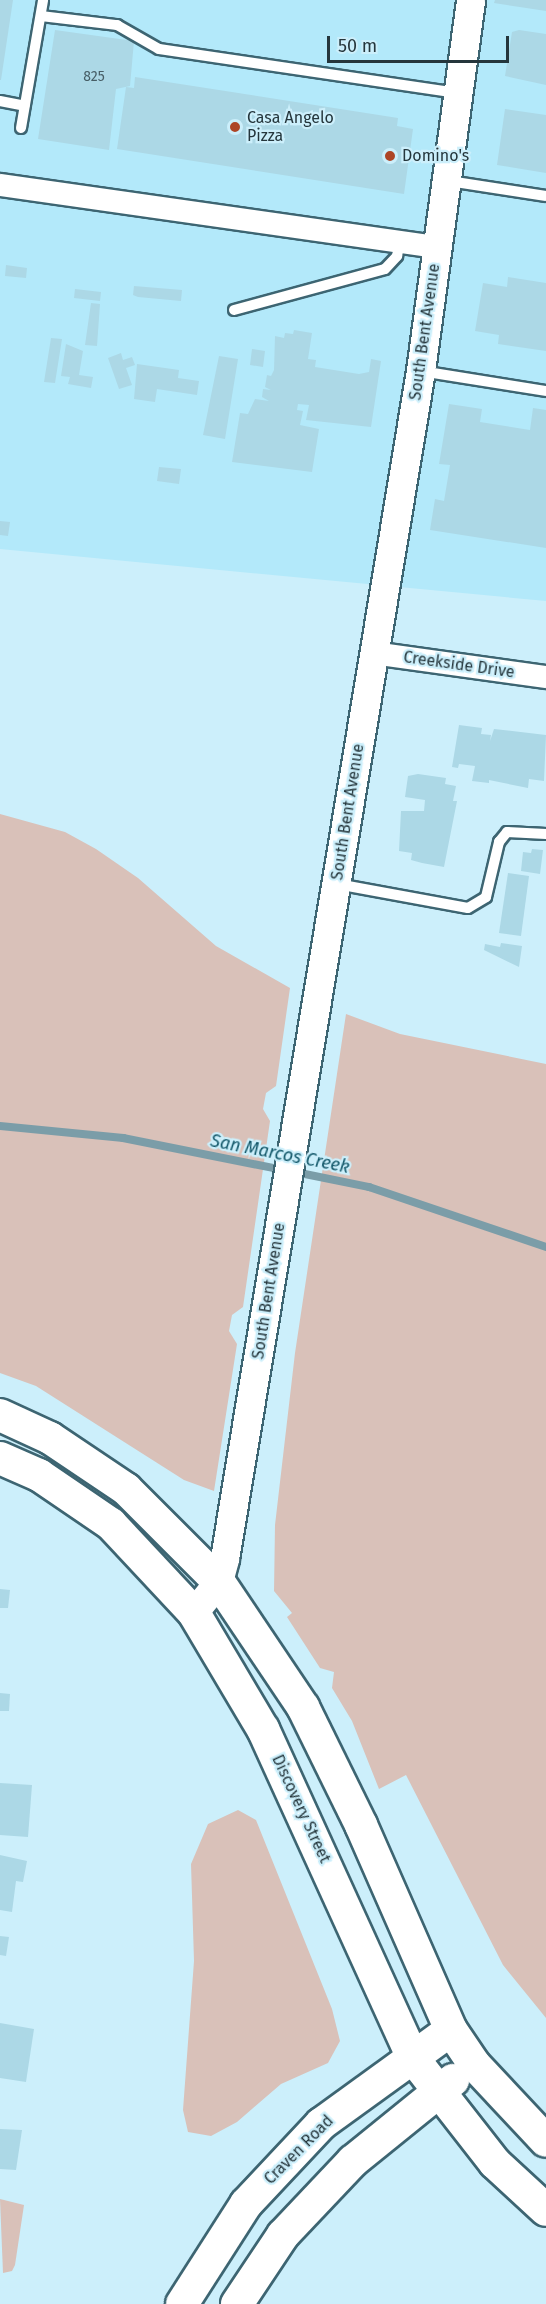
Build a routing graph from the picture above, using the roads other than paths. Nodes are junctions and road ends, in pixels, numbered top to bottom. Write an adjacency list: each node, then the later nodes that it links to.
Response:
1 (44, 0): 3 (lane)
2 (471, 0): 4 (street, South Bent Avenue)
3 (41, 16): 4 (lane); 6 (lane)
4 (457, 93): 8 (street, South Bent Avenue)
5 (0, 101): 6 (lane)
6 (25, 106): 7 (lane)
7 (21, 128)
8 (445, 180): 10 (lane); 12 (street, South Bent Avenue)
9 (0, 185): 11 (street)
10 (546, 196)
11 (400, 242): 12 (street); 13 (lane)
12 (436, 247): 14 (street, South Bent Avenue)
13 (234, 310)
14 (421, 371): 15 (lane); 16 (street, South Bent Avenue)
15 (546, 391)
16 (373, 653): 17 (street, Creekside Drive); 19 (street, South Bent Avenue)
17 (546, 677)
18 (546, 834): 19 (lane)
19 (337, 884): 22 (street, South Bent Avenue)
20 (0, 1415): 22 (main road)
21 (0, 1458): 23 (main road, Discovery Street)
22 (219, 1582): 23 (street, South Bent Avenue); 24 (main road)
23 (194, 1613): 25 (main road, Discovery Street)
24 (451, 2030): 25 (main road, Craven Road); 26 (main road)
25 (413, 2058): 27 (main road, Discovery Street); 30 (main road, Craven Road)
26 (474, 2064): 27 (main road); 28 (main road)
27 (437, 2093): 29 (main road, Discovery Street); 31 (main road)
28 (538, 2132)
29 (546, 2210)
30 (182, 2304)
31 (237, 2304)

